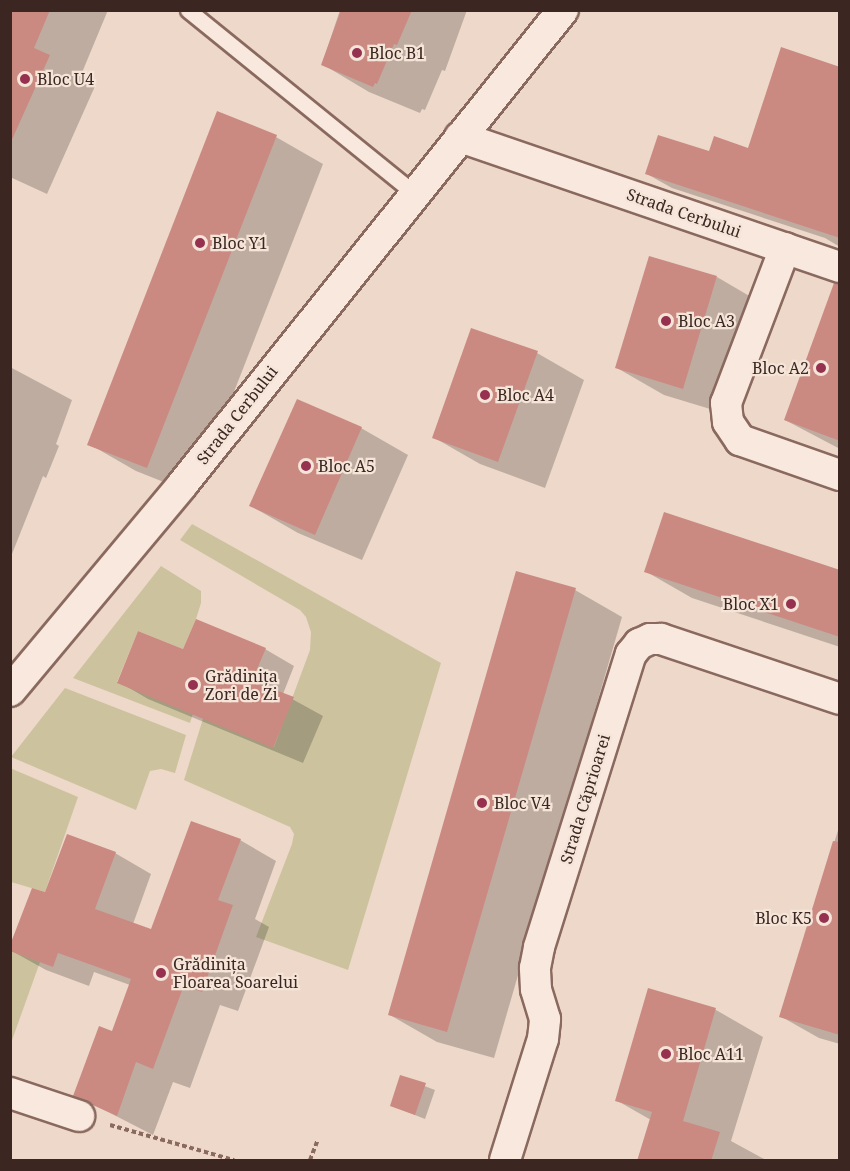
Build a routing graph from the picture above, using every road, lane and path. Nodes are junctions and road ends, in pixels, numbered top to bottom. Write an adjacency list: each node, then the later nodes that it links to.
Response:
1 (188, 10): 4 (lane)
2 (563, 10): 3 (street, Strada Cerbului)
3 (460, 137): 4 (street, Strada Cerbului); 5 (street, Strada Cerbului)
4 (414, 193): 8 (street, Strada Cerbului)
5 (785, 248): 6 (street, Strada Cerbului); 7 (street)
6 (840, 267)
7 (840, 475)
8 (10, 691)
9 (840, 699): 15 (street, Strada Căprioarei)
10 (10, 1093): 11 (street)
11 (79, 1116): 13 (path)
12 (318, 1139): 14 (path)
13 (234, 1161)
14 (310, 1161)
15 (505, 1161)

